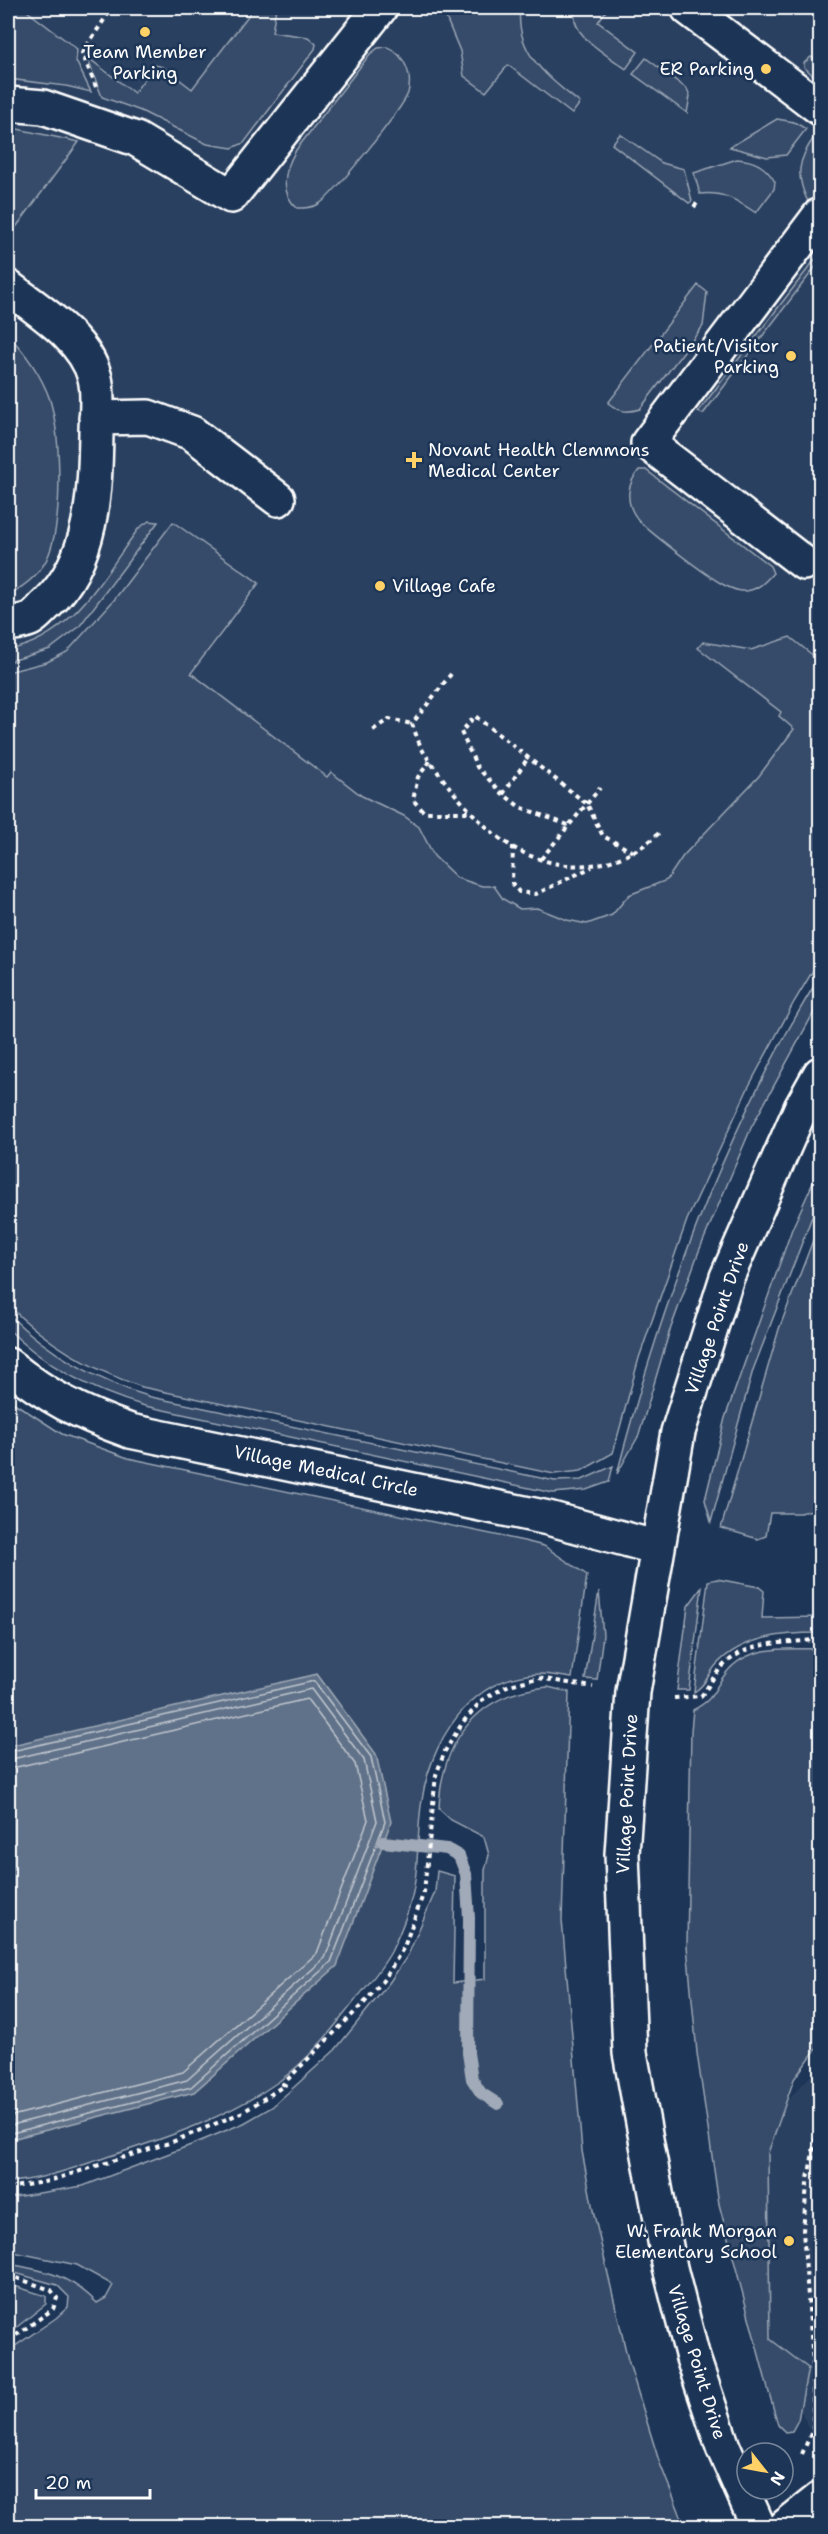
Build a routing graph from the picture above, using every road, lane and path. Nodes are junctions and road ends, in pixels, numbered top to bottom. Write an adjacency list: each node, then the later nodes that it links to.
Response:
1 (112, 8): 6 (path)
2 (380, 8): 6 (street)
3 (688, 8): 5 (street)
4 (8, 104): 6 (street)
5 (820, 108)
6 (115, 132)
7 (698, 202): 8 (path)
8 (694, 207)
9 (820, 215): 13 (street)
10 (8, 287): 11 (street)
11 (96, 418): 12 (street); 14 (street)
12 (278, 499)
13 (804, 563)
14 (8, 624)
15 (451, 674): 16 (path)
16 (412, 724): 17 (path); 19 (path)
17 (373, 730)
18 (528, 758): 21 (path); 21 (path); 22 (path)
19 (430, 761): 23 (path); 23 (path)
20 (600, 788): 22 (path)
21 (503, 794): 24 (path)
22 (587, 804): 24 (path); 27 (path)
23 (473, 812): 26 (path)
24 (568, 825): 28 (path)
25 (659, 833): 27 (path)
26 (513, 846): 28 (path); 29 (path)
27 (634, 853): 29 (path)
28 (542, 859): 29 (path)
29 (593, 867)
30 (820, 1074): 32 (street, Village Point Drive)
31 (8, 1365): 32 (street, Village Medical Circle)
32 (658, 1548): 42 (street, Village Point Drive)
33 (820, 1639): 35 (path)
34 (592, 1687): 37 (path)
35 (674, 1698)
36 (820, 2115): 40 (path)
37 (8, 2188)
38 (8, 2275): 39 (path)
39 (8, 2341)
40 (802, 2454)
41 (820, 2499): 43 (street)
42 (758, 2526)
43 (786, 2526)

